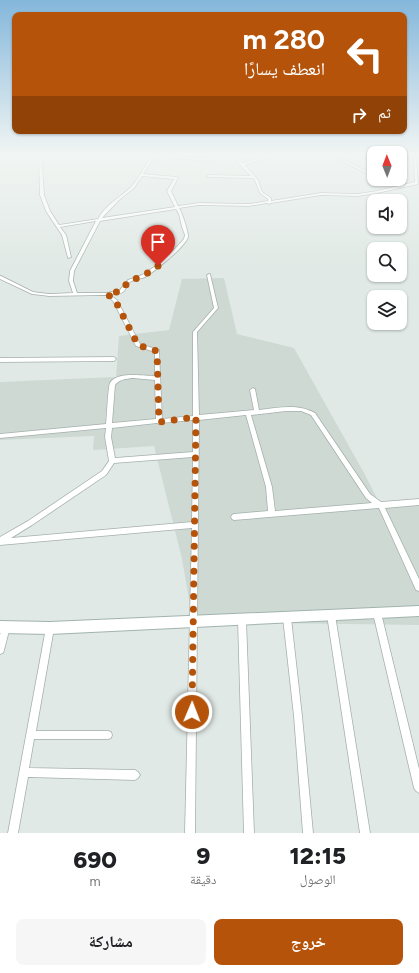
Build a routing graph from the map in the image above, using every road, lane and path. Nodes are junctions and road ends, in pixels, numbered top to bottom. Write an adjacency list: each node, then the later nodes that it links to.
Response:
1 (42, 192): 9 (street)
2 (127, 192): 8 (street)
3 (169, 192): 7 (street)
4 (262, 192): 6 (street)
5 (378, 192): 6 (street)
6 (269, 202): 7 (street)
7 (176, 207): 8 (street); 14 (street)
8 (100, 218): 9 (street); 13 (street)
9 (59, 226): 10 (street)
10 (69, 257)
11 (209, 275): 21 (street)
12 (0, 277): 13 (street)
13 (75, 294): 14 (street)
14 (107, 294): 17 (street)
15 (114, 359): 16 (street)
16 (0, 360)
17 (157, 378): 22 (street); 23 (street)
18 (253, 390): 19 (street)
19 (257, 412): 20 (street); 28 (street)
20 (248, 413): 21 (street); 29 (street)
21 (196, 417): 22 (street); 25 (street)
22 (159, 422): 23 (street)
23 (109, 425): 24 (street); 26 (street)
24 (0, 436)
25 (196, 454): 26 (street); 31 (street)
26 (112, 461): 32 (street)
27 (419, 502): 28 (street)
28 (381, 506): 29 (street); 33 (street)
29 (272, 514): 30 (street)
30 (234, 517)
31 (195, 525): 32 (street); 39 (street)
32 (0, 541)
33 (419, 587)
34 (419, 611): 35 (street)
35 (377, 613): 36 (street); 47 (street)
36 (332, 616): 37 (street); 52 (street)
37 (287, 618): 38 (street); 51 (street)
38 (242, 620): 39 (street); 50 (street)
39 (193, 622): 41 (street); 49 (street)
40 (3, 627): 41 (street); 42 (street)
41 (50, 628): 43 (street)
42 (0, 650)
43 (31, 735): 44 (street); 45 (street)
44 (108, 735)
45 (24, 772): 46 (street); 48 (street)
46 (135, 775)
47 (419, 788)
48 (13, 833)
49 (190, 833)
50 (249, 833)
51 (308, 833)
52 (365, 833)

